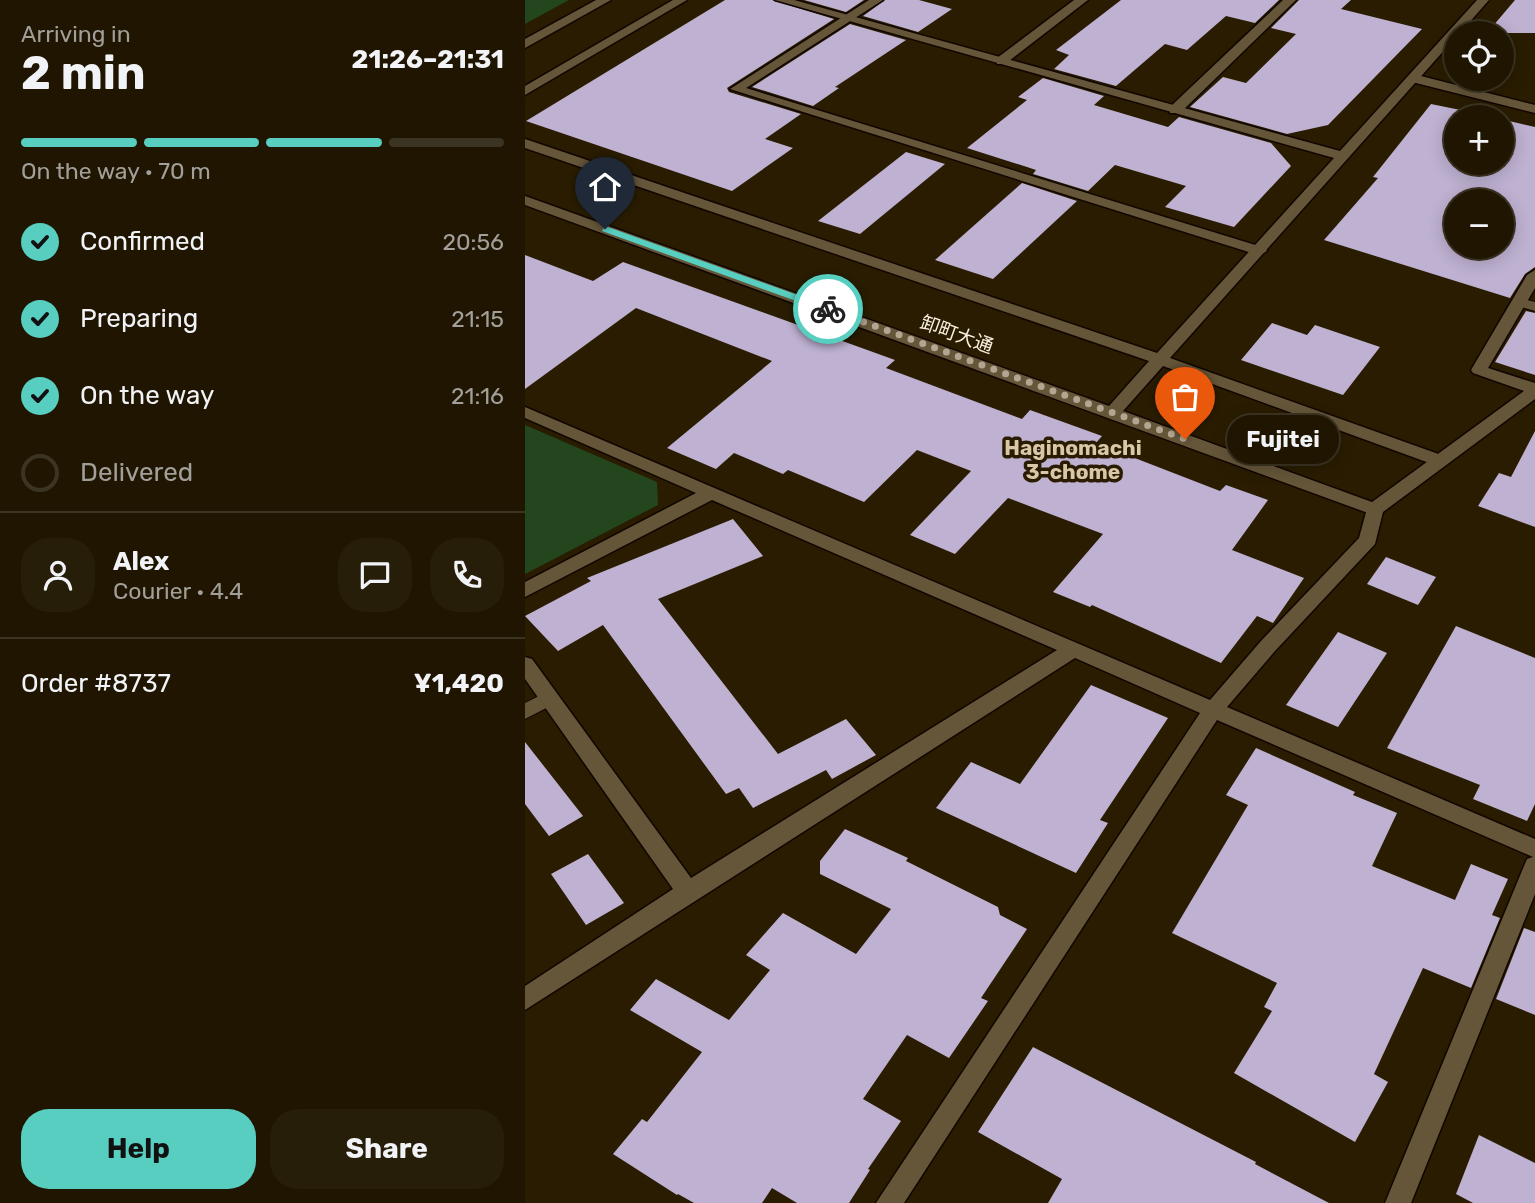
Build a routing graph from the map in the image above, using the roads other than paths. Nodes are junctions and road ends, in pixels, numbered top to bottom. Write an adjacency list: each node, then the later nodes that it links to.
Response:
1 (605, 0): 9 (street)
2 (681, 0): 12 (street)
3 (781, 0): 8 (street)
4 (877, 0): 8 (street)
5 (1082, 0): 10 (street)
6 (1290, 0): 14 (street)
7 (1483, 0): 11 (street)
8 (848, 18): 10 (street); 18 (street)
9 (525, 44)
10 (1001, 61): 14 (street)
11 (1413, 78): 13 (street); 16 (street)
12 (525, 91)
13 (1535, 109)
14 (1175, 110): 16 (street)
15 (525, 143): 21 (street)
16 (1342, 156): 18 (street)
17 (526, 202): 24 (street, 卸町大通)
18 (1260, 251): 21 (street)
19 (1535, 275): 20 (street)
20 (1527, 305): 22 (street)
21 (1161, 360): 24 (street); 25 (street)
22 (1535, 390): 25 (street)
23 (525, 412): 26 (street)
24 (1113, 412): 27 (street, 卸町大通)
25 (1438, 460): 27 (street)
26 (710, 493): 28 (street); 29 (street)
27 (1374, 509): 32 (street)
28 (525, 590)
29 (1073, 650): 32 (street); 36 (street)
30 (525, 664): 31 (street)
31 (549, 698): 33 (lane); 36 (street)
32 (1214, 709): 34 (street); 38 (street)
33 (525, 712)
34 (1535, 849)
35 (1535, 866): 39 (street)
36 (688, 892): 37 (street)
37 (525, 999)
38 (889, 1203)
39 (1398, 1203)

